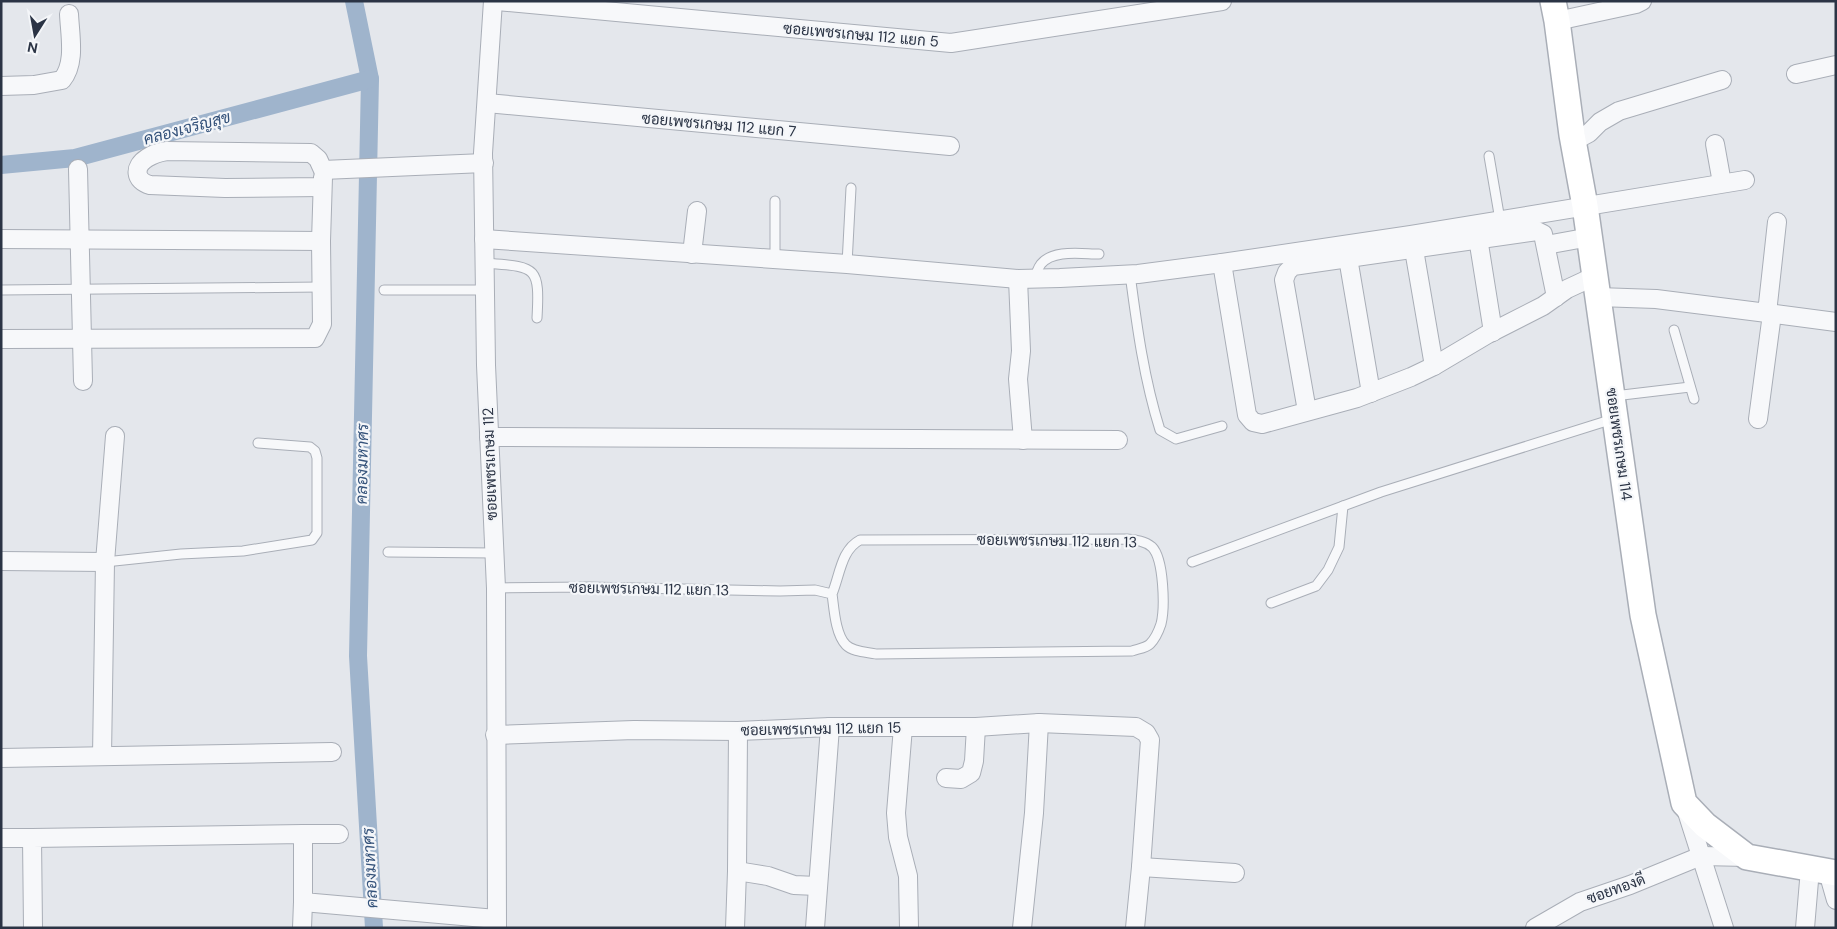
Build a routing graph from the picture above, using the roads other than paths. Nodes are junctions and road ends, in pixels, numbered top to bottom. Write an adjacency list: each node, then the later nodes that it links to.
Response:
1 (493, 1): 11 (street, ซอยเพชรเกษม 112)
2 (497, 1): 3 (street, ซอยเพชรเกษม 112 แยก 5)
3 (1222, 1)
4 (1642, 1): 5 (street)
5 (1555, 11): 12 (street, ซอยเพชรเกษม 114)
6 (69, 14): 10 (street)
7 (1836, 66): 8 (street)
8 (1796, 74)
9 (1722, 80): 12 (street)
10 (1, 86)
11 (487, 103): 14 (street, ซอยเพชรเกษม 112 แยก 7); 16 (street, ซอยเพชรเกษม 112)
12 (1574, 142): 23 (street, ซอยเพชรเกษม 114)
13 (1715, 144): 20 (street)
14 (950, 146)
15 (1489, 156): 25 (lane)
16 (484, 163): 18 (street); 31 (street, ซอยเพชรเกษม 112)
17 (78, 169): 28 (street)
18 (327, 175): 18 (street); 32 (street)
19 (1745, 180): 20 (street)
20 (1722, 184): 23 (street)
21 (850, 188): 41 (lane)
22 (775, 201): 38 (lane)
23 (1585, 206): 25 (street); 27 (street, ซอยเพชรเกษม 114)
24 (696, 211): 35 (street)
25 (1500, 220): 33 (street)
26 (1777, 222): 51 (street)
27 (1590, 237): 34 (street); 44 (street, ซอยเพชรเกษม 114)
28 (81, 238): 30 (street); 32 (street); 47 (street)
29 (1478, 238): 33 (street); 34 (street); 55 (street)
30 (1, 239)
31 (484, 239): 35 (street); 39 (street, ซอยเพชรเกษม 112)
32 (321, 241): 45 (street)
33 (1412, 242): 37 (street); 40 (street); 58 (street)
34 (1546, 245): 50 (street)
35 (692, 254): 38 (street)
36 (1099, 254): 43 (lane)
37 (1348, 258): 61 (street); 64 (street)
38 (775, 260): 41 (street)
39 (485, 263): 49 (street, ซอยเพชรเกษม 112); 52 (lane)
40 (1222, 263): 42 (street); 64 (street)
41 (847, 264): 43 (street)
42 (1130, 274): 43 (street); 66 (lane)
43 (1026, 279): 69 (street)
44 (1597, 286): 50 (street); 51 (street); 63 (street, ซอยเพชรเกษม 114)
45 (321, 287): 47 (lane); 57 (street)
46 (1, 290): 47 (lane)
47 (81, 290): 57 (street)
48 (384, 290): 49 (lane)
49 (485, 290): 68 (street, ซอยเพชรเกษม 112)
50 (1556, 297): 55 (street)
51 (1769, 314): 53 (street); 65 (street)
52 (537, 318)
53 (1836, 322)
54 (1674, 330): 60 (lane)
55 (1493, 332): 58 (street)
56 (1, 339): 57 (street)
57 (82, 339): 59 (street)
58 (1434, 366): 61 (street)
59 (83, 381)
60 (1690, 388): 62 (lane); 63 (lane)
61 (1371, 393): 64 (street)
62 (1694, 399)
63 (1614, 407): 72 (lane); 91 (street, ซอยเพชรเกษม 114)
64 (1307, 411)
65 (1758, 420)
66 (1222, 426)
67 (116, 436): 76 (street)
68 (489, 437): 69 (street); 74 (street, ซอยเพชรเกษม 112)
69 (1023, 440): 70 (street)
70 (1118, 440)
71 (258, 443): 76 (lane)
72 (1343, 506): 77 (lane); 80 (lane)
73 (388, 552): 74 (lane)
74 (494, 552): 78 (street, ซอยเพชรเกษม 112)
75 (1, 561): 76 (street)
76 (105, 562): 88 (street)
77 (1192, 562)
78 (496, 588): 79 (lane, ซอยเพชรเกษม 112 แยก 13); 86 (street, ซอยเพชรเกษม 112)
79 (832, 594): 79 (lane, ซอยเพชรเกษม 112 แยก 13)
80 (1272, 603)
81 (1039, 724): 83 (street, ซอยเพชรเกษม 112 แยก 15); 98 (street, ซอยเพชรเกษม 112 แยก 15); 111 (street)
82 (903, 727): 83 (street, ซอยเพชรเกษม 112 แยก 15); 84 (street, ซอยเพชรเกษม 112 แยก 15); 110 (street)
83 (976, 727): 90 (street)
84 (830, 728): 85 (street, ซอยเพชรเกษม 112 แยก 15); 102 (street)
85 (738, 731): 86 (street, ซอยเพชรเกษม 112 แยก 15); 99 (street)
86 (495, 735): 105 (street, ซอยเพชรเกษม 112)
87 (332, 752): 88 (street)
88 (102, 756): 89 (street)
89 (1, 758)
90 (946, 778)
91 (1684, 803): 96 (street); 97 (street)
92 (303, 834): 93 (street); 95 (street); 104 (street)
93 (339, 834)
94 (1, 838): 95 (street)
95 (32, 838): 106 (street)
96 (1701, 856): 97 (street); 113 (street, ซอยทองดี); 114 (street)
97 (1747, 857): 100 (street)
98 (1141, 866): 101 (street); 112 (street)
99 (738, 871): 102 (street); 108 (street)
100 (1825, 871): 103 (street); 115 (street)
101 (1235, 873)
102 (817, 886): 109 (street)
103 (1836, 900)
104 (303, 902): 105 (street); 107 (street)
105 (496, 924)
106 (33, 928)
107 (302, 928)
108 (735, 928)
109 (815, 928)
110 (909, 928)
111 (1022, 928)
112 (1135, 928)
113 (1535, 928)
114 (1724, 928)
115 (1806, 928)

